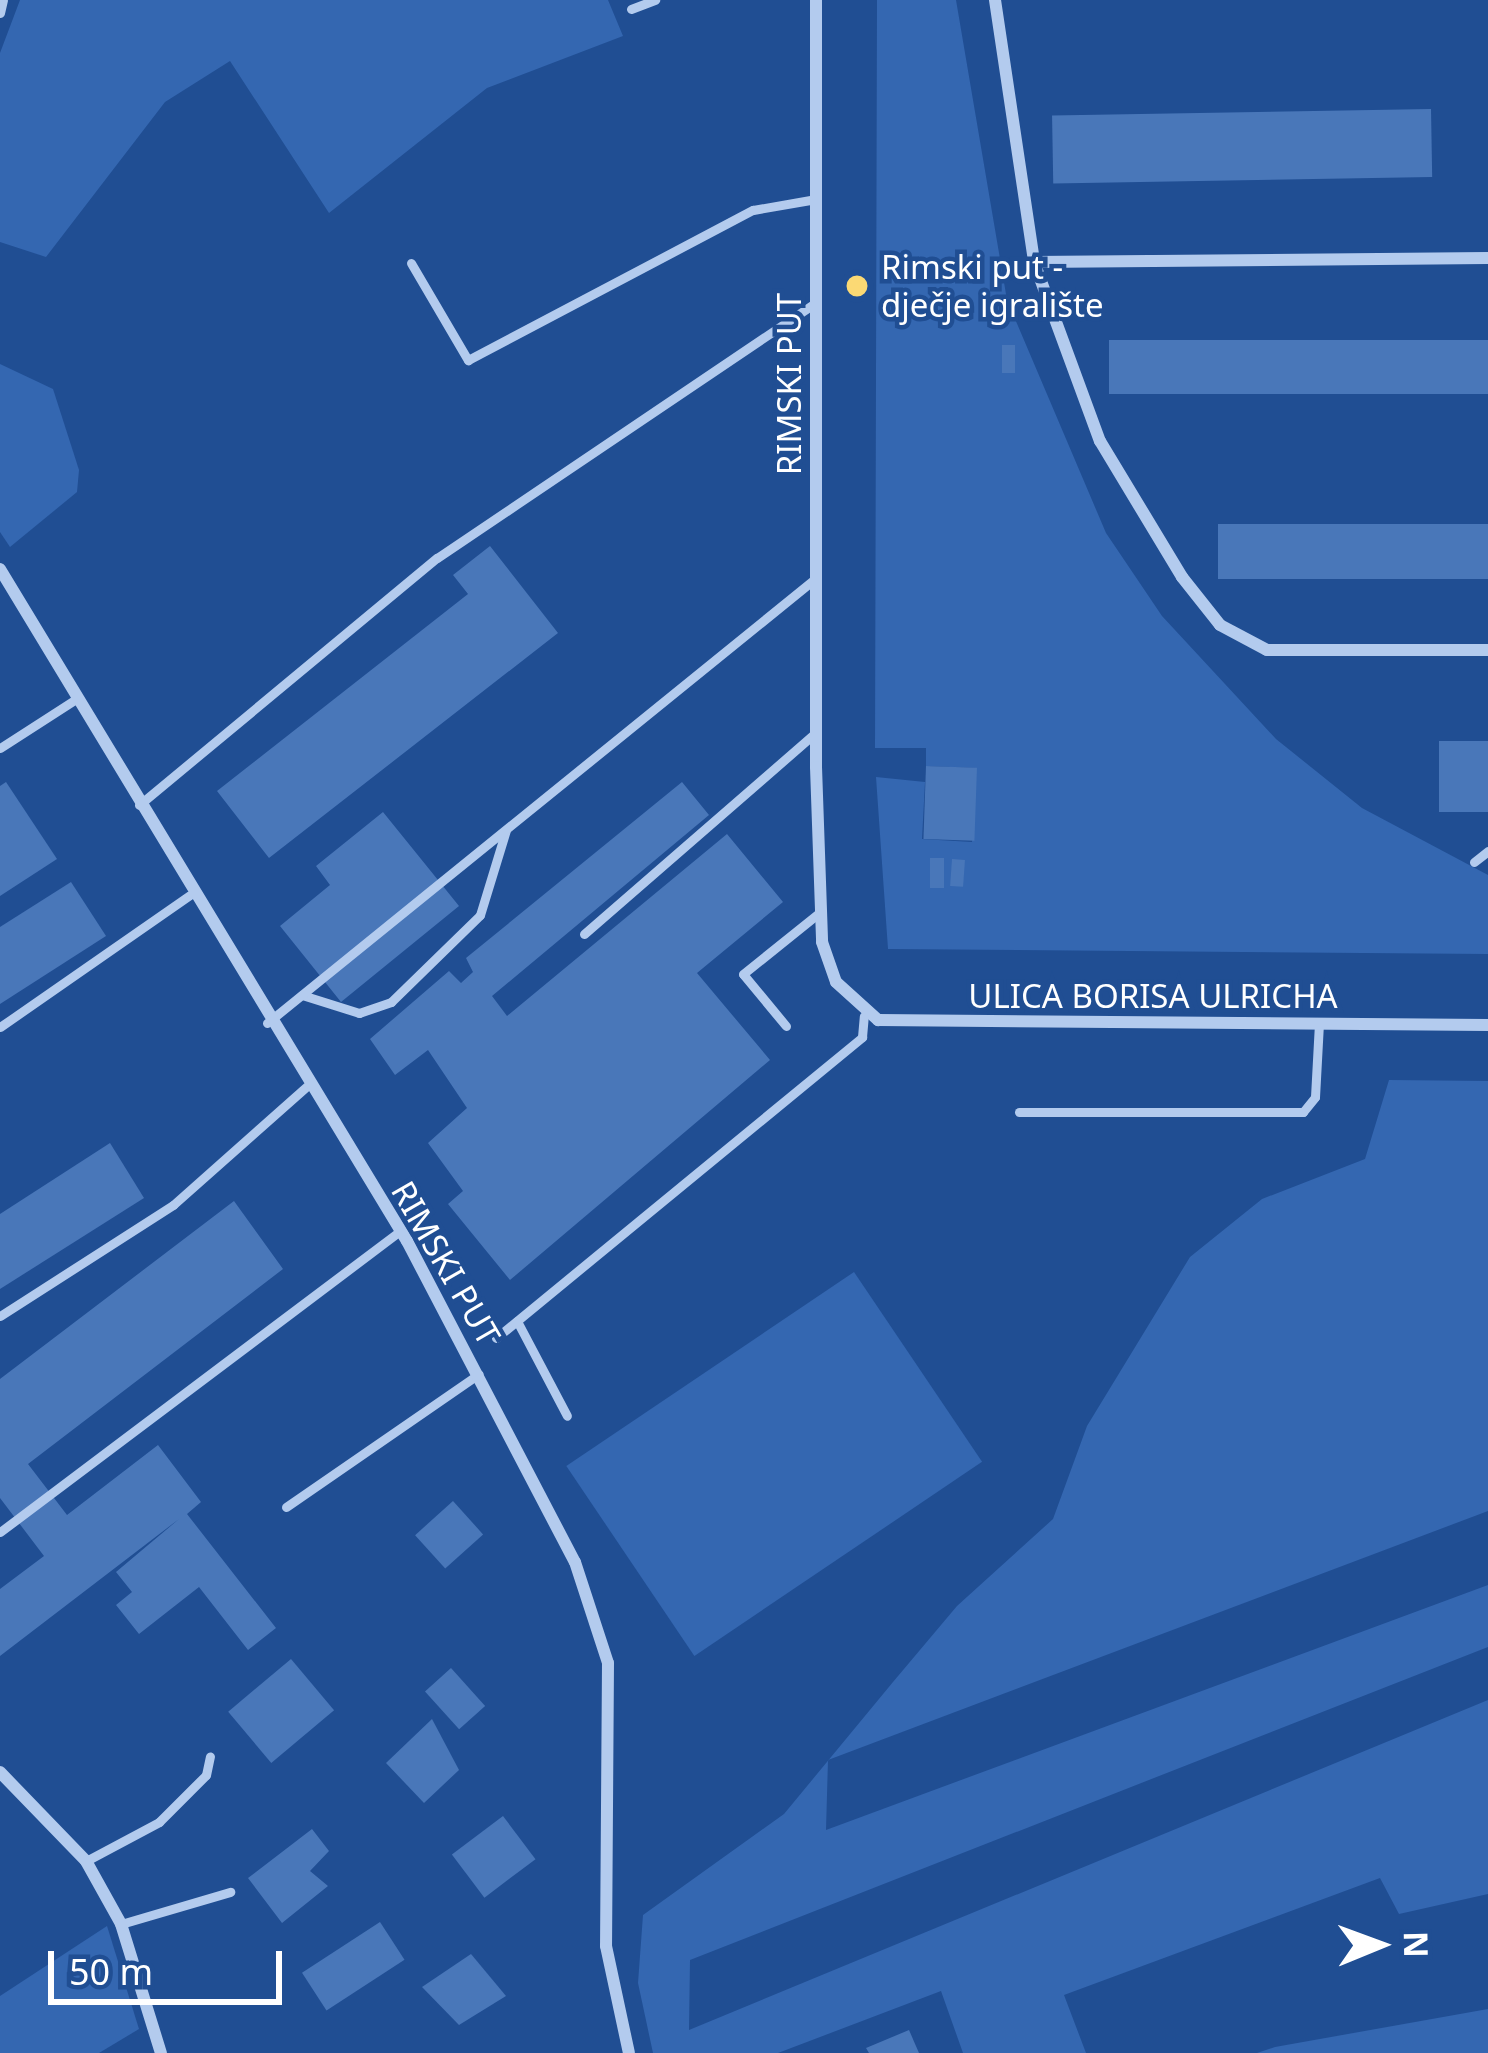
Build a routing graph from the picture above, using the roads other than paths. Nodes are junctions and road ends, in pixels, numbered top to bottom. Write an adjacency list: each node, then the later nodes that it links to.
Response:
1 (3, 0): 6 (lane)
2 (655, 0): 5 (lane)
3 (816, 0): 7 (street, RIMSKI PUT)
4 (994, 0): 10 (street)
5 (631, 9)
6 (0, 13)
7 (816, 199): 9 (lane); 11 (street, RIMSKI PUT)
8 (1488, 258): 10 (street)
9 (411, 262)
10 (1034, 262): 14 (street)
11 (816, 302): 13 (street, RIMSKI PUT); 18 (lane)
12 (0, 569): 15 (street, RIMSKI PUT)
13 (816, 578): 16 (street, RIMSKI PUT); 19 (lane)
14 (1488, 650)
15 (76, 699): 17 (lane); 18 (street, RIMSKI PUT)
16 (816, 732): 23 (street, RIMSKI PUT); 24 (lane)
17 (0, 748)
18 (139, 805): 22 (street, RIMSKI PUT)
19 (506, 830): 25 (lane); 25 (lane)
20 (1488, 850): 21 (lane)
21 (1474, 862)
22 (190, 895): 27 (street, RIMSKI PUT); 31 (lane)
23 (819, 913): 26 (street, RIMSKI PUT); 30 (lane)
24 (584, 934)
25 (302, 995): 27 (lane)
26 (864, 1016): 28 (street, ULICA BORISA ULRICHA); 36 (lane)
27 (267, 1023): 32 (street, RIMSKI PUT)
28 (1319, 1023): 29 (street, ULICA BORISA ULRICHA); 33 (lane)
29 (1488, 1024)
30 (786, 1026)
31 (0, 1027)
32 (306, 1087): 34 (street, RIMSKI PUT); 35 (lane)
33 (1019, 1112)
34 (400, 1232): 38 (street, RIMSKI PUT); 41 (lane)
35 (0, 1316)
36 (518, 1321): 37 (lane); 39 (lane)
37 (496, 1338)
38 (479, 1374): 40 (lane); 48 (street, RIMSKI PUT)
39 (567, 1416)
40 (286, 1508)
41 (0, 1532)
42 (209, 1756): 44 (lane)
43 (0, 1772): 44 (street)
44 (86, 1861): 46 (street)
45 (230, 1892): 46 (lane)
46 (122, 1924): 47 (street)
47 (161, 2053)
48 (629, 2053)

